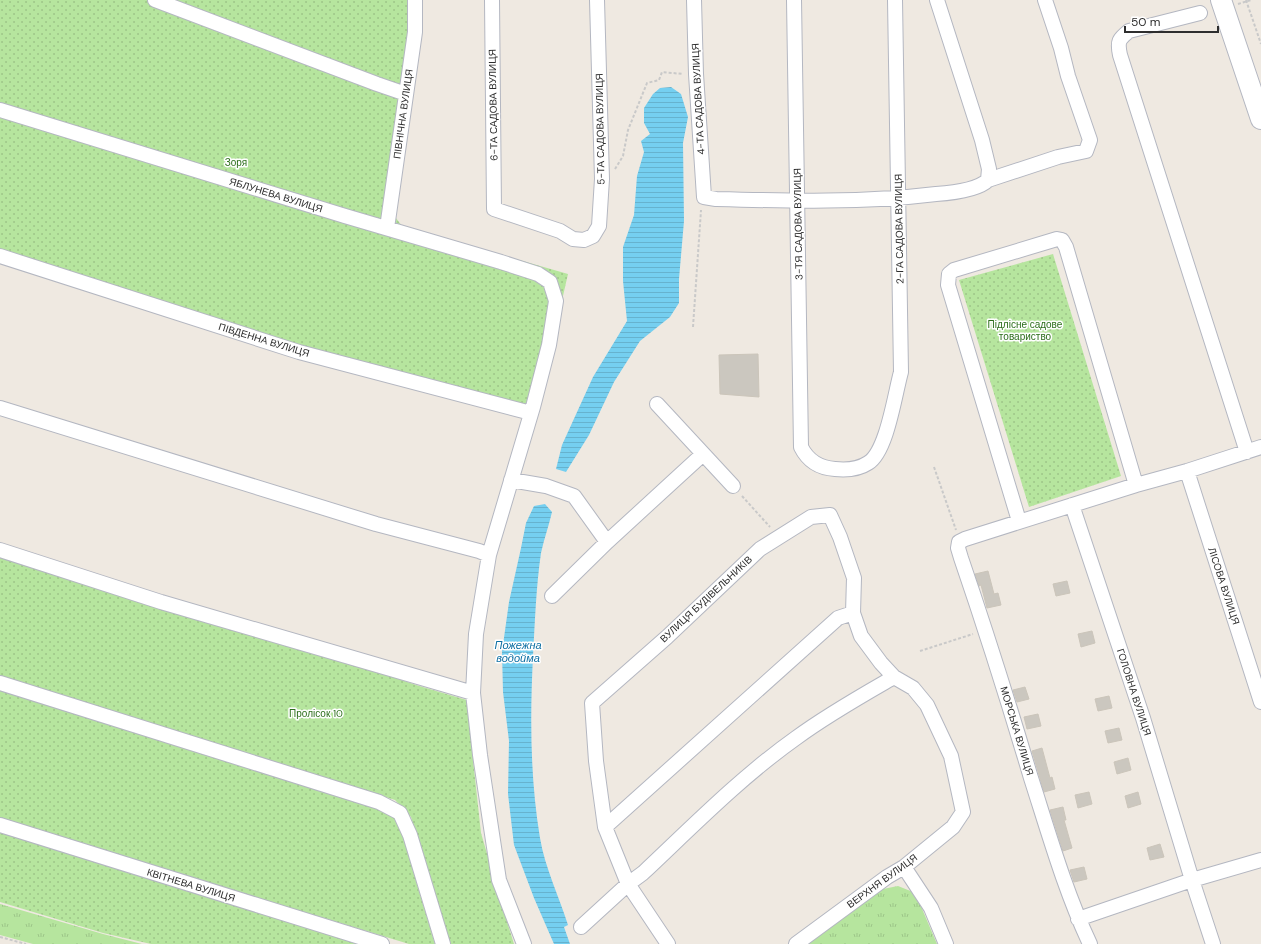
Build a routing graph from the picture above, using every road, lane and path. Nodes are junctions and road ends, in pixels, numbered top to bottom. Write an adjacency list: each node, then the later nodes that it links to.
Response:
1 (155, 0): 15 (street)
2 (415, 0): 15 (street, ПІВНІЧНА ВУЛИЦЯ)
3 (492, 0): 24 (street, 6-ТА САДОВА ВУЛИЦЯ)
4 (597, 0): 18 (street, 5-ТА САДОВА ВУЛИЦЯ)
5 (694, 0): 14 (street, 4-ТА САДОВА ВУЛИЦЯ)
6 (794, 0): 22 (street, 3-ТЯ САДОВА ВУЛИЦЯ)
7 (895, 0): 21 (street, 2-ГА САДОВА ВУЛИЦЯ)
8 (937, 0): 19 (street)
9 (1045, 0): 19 (street)
10 (1221, 0): 17 (street)
11 (1246, 0): 13 (path)
12 (1200, 13): 32 (street)
13 (1261, 44)
14 (696, 74): 18 (path); 20 (street, 4-ТА САДОВА ВУЛИЦЯ)
15 (406, 94): 23 (street, ПІВНІЧНА ВУЛИЦЯ)
16 (0, 110): 23 (street, ЯБЛУНЕВА ВУЛИЦЯ)
17 (1261, 119)
18 (602, 179): 24 (street, 5-ТА САДОВА ВУЛИЦЯ)
19 (988, 180): 21 (street)
20 (704, 197): 22 (street); 26 (path)
21 (898, 199): 22 (street); 30 (street, 2-ГА САДОВА ВУЛИЦЯ)
22 (798, 201): 30 (street, 3-ТЯ САДОВА ВУЛИЦЯ)
23 (387, 228): 29 (street, ЯБЛУНЕВА ВУЛИЦЯ)
24 (573, 239)
25 (0, 256): 29 (street, ПІВДЕННА ВУЛИЦЯ)
26 (693, 327)
27 (657, 404): 33 (street)
28 (0, 408): 45 (street)
29 (531, 413): 36 (street)
30 (801, 447)
31 (1261, 448): 32 (street)
32 (1247, 452): 35 (street)
33 (703, 454): 38 (street); 42 (street)
34 (934, 467): 43 (path)
35 (1187, 471): 37 (street); 53 (street, ЛІСОВА ВУЛИЦЯ)
36 (511, 480): 42 (street); 45 (street)
37 (1136, 485): 39 (street); 40 (street)
38 (733, 486): 41 (path)
39 (1072, 506): 40 (street); 58 (street, ГОЛОВНА ВУЛИЦЯ)
40 (1019, 521): 43 (street)
41 (779, 537): 47 (street, ВУЛИЦЯ БУДІВЕЛЬНИКІВ); 55 (street, ВУЛИЦЯ БУДІВЕЛЬНИКІВ)
42 (607, 542): 46 (street)
43 (959, 542): 48 (street, МОРСЬКА ВУЛИЦЯ)
44 (0, 550): 52 (street)
45 (489, 555): 52 (street)
46 (552, 596)
47 (854, 613): 50 (street); 55 (street)
48 (985, 630): 49 (path); 60 (street, МОРСЬКА ВУЛИЦЯ)
49 (920, 650)
50 (894, 677): 57 (street, ВЕРХНЯ ВУЛИЦЯ); 59 (street)
51 (0, 683): 65 (street)
52 (473, 693): 66 (street)
53 (1261, 702)
54 (0, 825): 64 (street, КВІТНЕВА ВУЛИЦЯ)
55 (605, 827): 59 (street)
56 (1261, 860): 58 (street)
57 (904, 867): 68 (street, ВЕРХНЯ ВУЛИЦЯ); 69 (street)
58 (1192, 880): 60 (street); 71 (street, ГОЛОВНА ВУЛИЦЯ)
59 (628, 884): 61 (street); 67 (street)
60 (1078, 919): 70 (street, МОРСЬКА ВУЛИЦЯ)
61 (581, 927)
62 (0, 937): 63 (path)
63 (26, 944)
64 (382, 944)
65 (443, 944)
66 (524, 944)
67 (668, 944)
68 (796, 944)
69 (946, 944)
70 (1090, 944)
71 (1213, 944)

